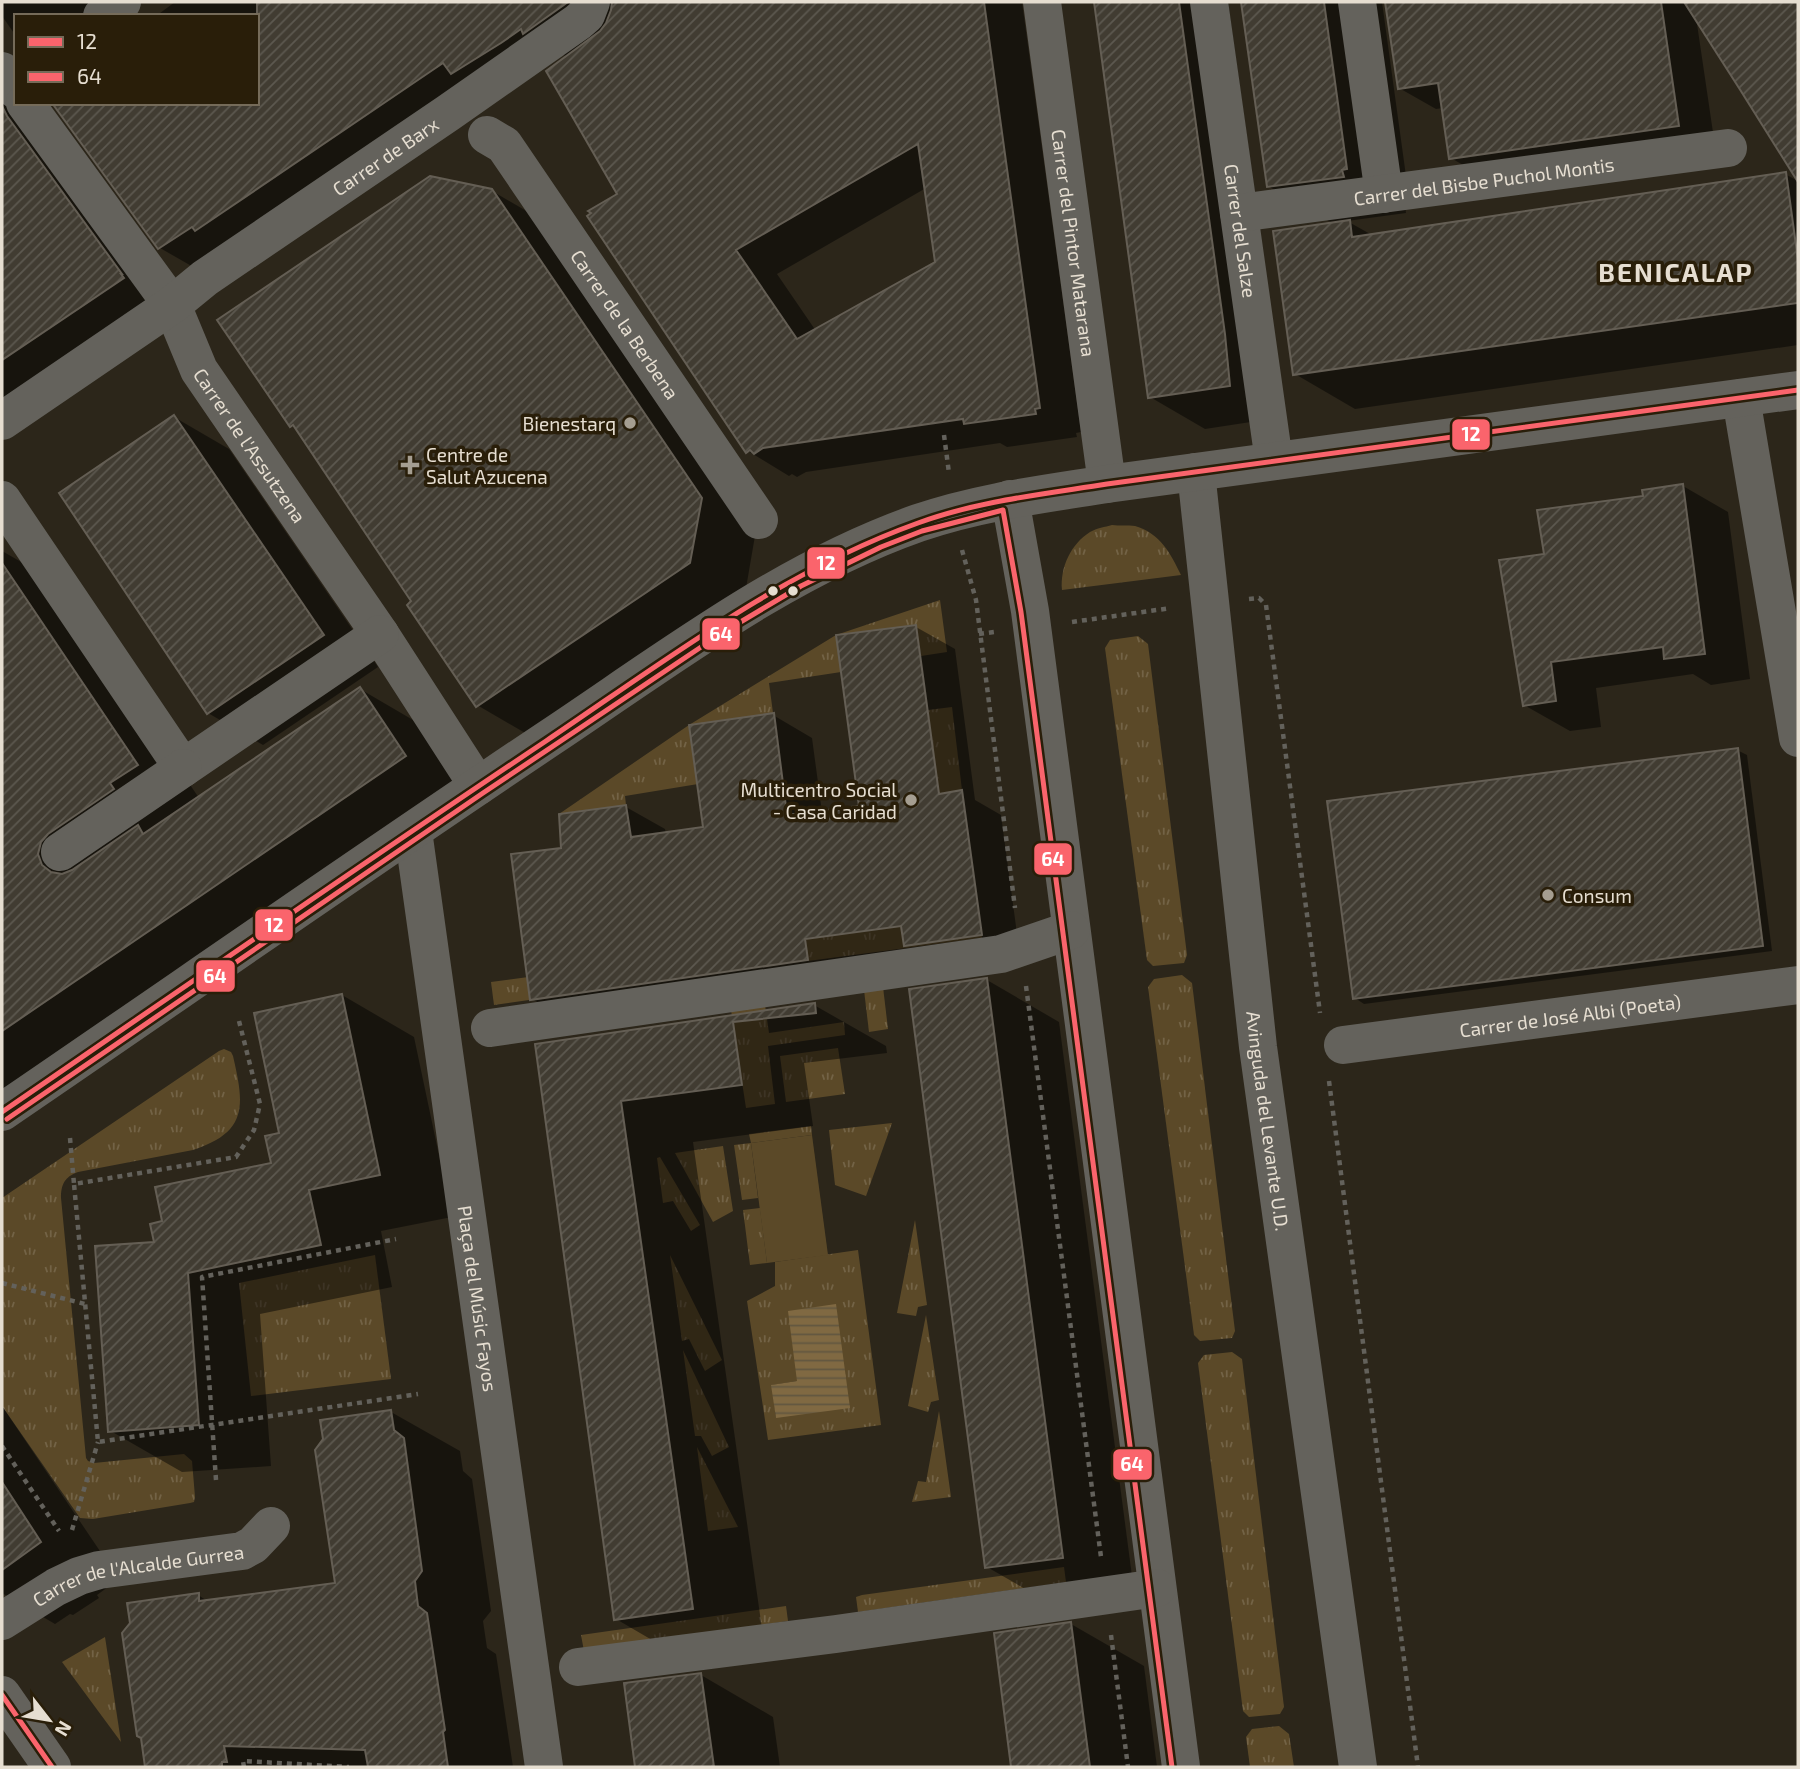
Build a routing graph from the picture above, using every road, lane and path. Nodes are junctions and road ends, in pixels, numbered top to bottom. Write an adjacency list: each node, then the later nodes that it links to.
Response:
1 (122, 2): 6 (street)
2 (591, 2): 12 (street, Carrer de Barx)
3 (1042, 2): 19 (street, Carrer del Pintor Matarana)
4 (1209, 2): 11 (street, Carrer del Salze)
5 (1357, 2): 10 (street)
6 (105, 14)
7 (28, 105): 12 (street, Carrer de l'Assutzena)
8 (487, 135): 23 (street, Carrer de la Berbena)
9 (1728, 148): 10 (street, Carrer del Bisbe Puchol Montis)
10 (1384, 194): 11 (street, Carrer del Bisbe Puchol Montis)
11 (1239, 213): 17 (street, Carrer del Salze)
12 (172, 305): 15 (street, Carrer de Barx); 27 (street, Carrer de l'Assutzena)
13 (1798, 390): 14 (street)
14 (1741, 398): 17 (street); 28 (street)
15 (5, 412)
16 (944, 435): 22 (path)
17 (1274, 461): 18 (street)
18 (1196, 472): 19 (street); 65 (street, Avinguda del Levante U.D.)
19 (1107, 484): 20 (street)
20 (1010, 499): 22 (street); 33 (street)
21 (2, 500): 29 (street)
22 (955, 512): 30 (street); 34 (path)
23 (759, 520)
24 (1240, 600): 38 (path)
25 (1171, 608): 26 (path)
26 (1063, 623)
27 (380, 635): 29 (street); 30 (street, Carrer de l'Assutzena)
28 (1797, 733)
29 (183, 768): 32 (street)
30 (478, 786): 31 (street)
31 (412, 831): 40 (street); 62 (street, Plaça del Músic Fayos)
32 (60, 852)
33 (1071, 930): 34 (street); 54 (street)
34 (1021, 948): 37 (street); 55 (path)
35 (1798, 985): 38 (street, Carrer de José Albi (Poeta))
36 (239, 1021): 42 (path)
37 (490, 1028)
38 (1332, 1035)
39 (1328, 1079): 66 (path)
40 (2, 1112)
41 (70, 1138): 42 (path)
42 (74, 1184): 45 (path)
43 (396, 1239): 47 (path)
44 (2, 1283): 45 (path)
45 (85, 1304): 48 (path)
46 (418, 1394): 47 (path)
47 (212, 1424): 48 (path); 50 (path)
48 (98, 1442): 52 (path)
49 (2, 1446): 53 (path)
50 (216, 1480)
51 (271, 1526): 56 (street, Carrer de l'Alcalde Gurrea)
52 (72, 1530)
53 (59, 1531)
54 (1157, 1588): 55 (street); 64 (street)
55 (1106, 1595): 57 (street); 63 (path)
56 (2, 1622)
57 (578, 1667)
58 (2, 1695): 59 (street)
59 (52, 1767)
60 (244, 1767): 61 (path)
61 (349, 1767)
62 (544, 1767)
63 (1128, 1767)
64 (1181, 1767)
65 (1358, 1767)
66 (1418, 1767)

